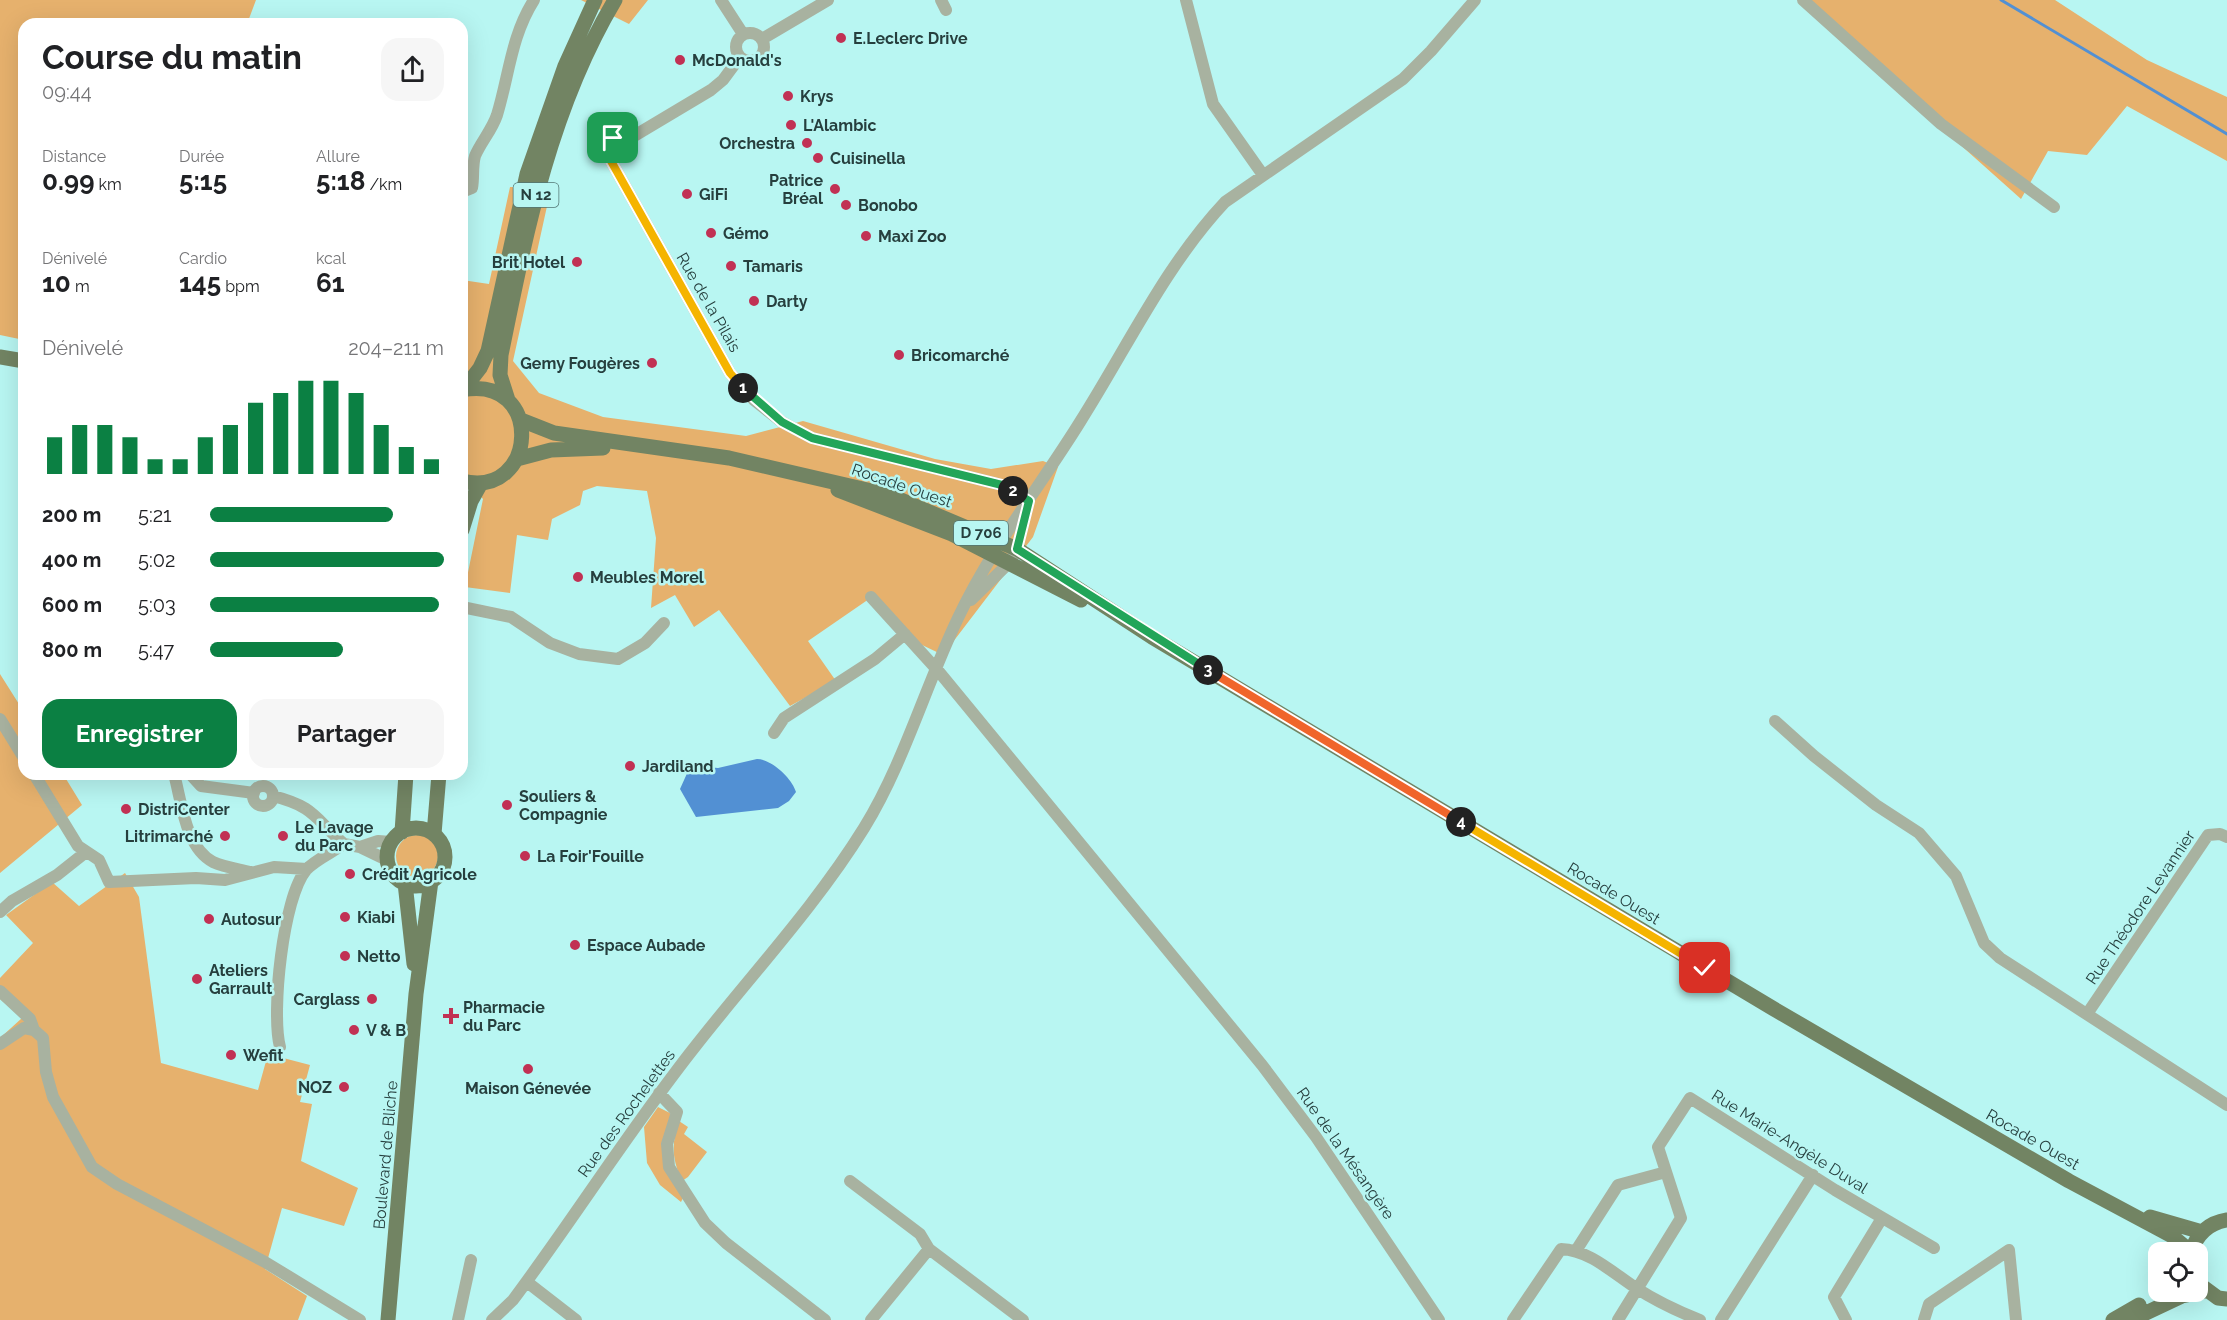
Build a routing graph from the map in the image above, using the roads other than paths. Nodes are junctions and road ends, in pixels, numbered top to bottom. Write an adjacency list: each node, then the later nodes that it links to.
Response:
1 (534, 0): 13 (street)
2 (595, 0): 17 (main road, N 12)
3 (615, 0): 19 (main road, N 12)
4 (721, 0): 9 (street)
5 (828, 0): 10 (street)
6 (1186, 0): 12 (street)
7 (1475, 0): 12 (street)
8 (1803, 0): 14 (street)
9 (743, 34): 10 (street); 11 (street)
10 (762, 39): 11 (street)
11 (740, 57): 25 (street, Rue de la Pilais)
12 (1263, 175): 25 (street)
13 (468, 190)
14 (2054, 207)
15 (0, 357): 16 (main road)
16 (18, 360)
17 (468, 384)
18 (468, 389): 19 (main road)
19 (508, 400): 20 (main road)
20 (520, 420): 21 (main road, Rocade Ouest / D 706); 22 (main road)
21 (639, 447): 22 (main road, Rocade Ouest / D 706); 27 (main road, Rocade Ouest / D 706)
22 (517, 459): 24 (main road)
23 (468, 482): 24 (main road)
24 (481, 483): 26 (main road)
25 (1029, 501): 27 (street, Rue des Rochelettes); 28 (street)
26 (468, 511)
27 (999, 544): 28 (main road, Rocade Ouest / D 706); 31 (street, Rue des Rochelettes)
28 (1014, 553): 31 (street); 67 (main road, Rocade Ouest / D 706)
29 (871, 597): 33 (street, Rue de la Mésangère)
30 (468, 608): 32 (street)
31 (961, 612): 34 (street, Rue des Rochelettes)
32 (664, 623)
33 (905, 634): 34 (street, Rue de la Mésangère); 37 (street)
34 (934, 666): 62 (street, Rue des Rochelettes); 91 (street, Rue de la Mésangère)
35 (0, 719): 38 (street)
36 (1775, 721): 58 (street)
37 (774, 733)
38 (18, 748)
39 (38, 780): 49 (street)
40 (176, 780): 52 (street)
41 (196, 780): 47 (street)
42 (405, 780): 45 (main road)
43 (438, 780): 44 (main road)
44 (434, 834): 45 (main road); 53 (main road)
45 (397, 837): 48 (street); 50 (main road)
46 (2227, 837): 58 (street, Rue Théodore Levannier)
47 (344, 844): 48 (street); 51 (street)
48 (360, 847): 50 (street)
49 (86, 852): 52 (street); 55 (street)
50 (387, 861): 54 (main road)
51 (307, 869): 52 (street); 61 (street)
52 (251, 872)
53 (431, 881): 54 (main road); 57 (main road, Boulevard de Bliche)
54 (405, 884): 57 (main road, Boulevard de Bliche)
55 (0, 912)
56 (0, 991): 59 (street)
57 (416, 994): 84 (main road, Boulevard de Bliche)
58 (2087, 1014): 63 (street)
59 (34, 1030): 60 (street); 83 (street)
60 (0, 1044)
61 (280, 1047)
62 (659, 1093): 77 (street, Rue des Rochelettes); 88 (street)
63 (2227, 1105)
64 (1666, 1172): 65 (street, Rue Marie-Angèle Duval); 75 (street); 78 (street, Rue Marie-Angèle Duval)
65 (1813, 1176): 69 (street, Rue Marie-Angèle Duval); 95 (street)
66 (850, 1181): 74 (street)
67 (2124, 1209): 70 (main road, Rocade Ouest / D 706); 71 (main road, Rocade Ouest / D 706)
68 (2225, 1217): 70 (main road)
69 (1882, 1218): 73 (street, Rue Marie-Angèle Duval); 96 (street)
70 (2202, 1232): 72 (main road)
71 (2179, 1242)
72 (2196, 1242)
73 (1934, 1248)
74 (929, 1249): 89 (street); 90 (street)
75 (1577, 1250): 78 (street); 92 (street)
76 (471, 1260): 85 (street)
77 (527, 1282): 86 (street, Rue des Rochelettes); 87 (street)
78 (1638, 1289): 93 (street, Rue Marie-Angèle Duval); 94 (street)
79 (2208, 1290): 80 (main road)
80 (2227, 1299)
81 (2148, 1301): 99 (main road)
82 (2169, 1302): 100 (main road)
83 (360, 1320)
84 (388, 1320)
85 (458, 1320)
86 (492, 1320)
87 (576, 1320)
88 (825, 1320)
89 (871, 1320)
90 (1022, 1320)
91 (1439, 1320)
92 (1513, 1320)
93 (1618, 1320)
94 (1700, 1320)
95 (1721, 1320)
96 (1846, 1320)
97 (1924, 1320): 98 (street)
98 (2016, 1320)
99 (2113, 1320)
100 (2131, 1320)

